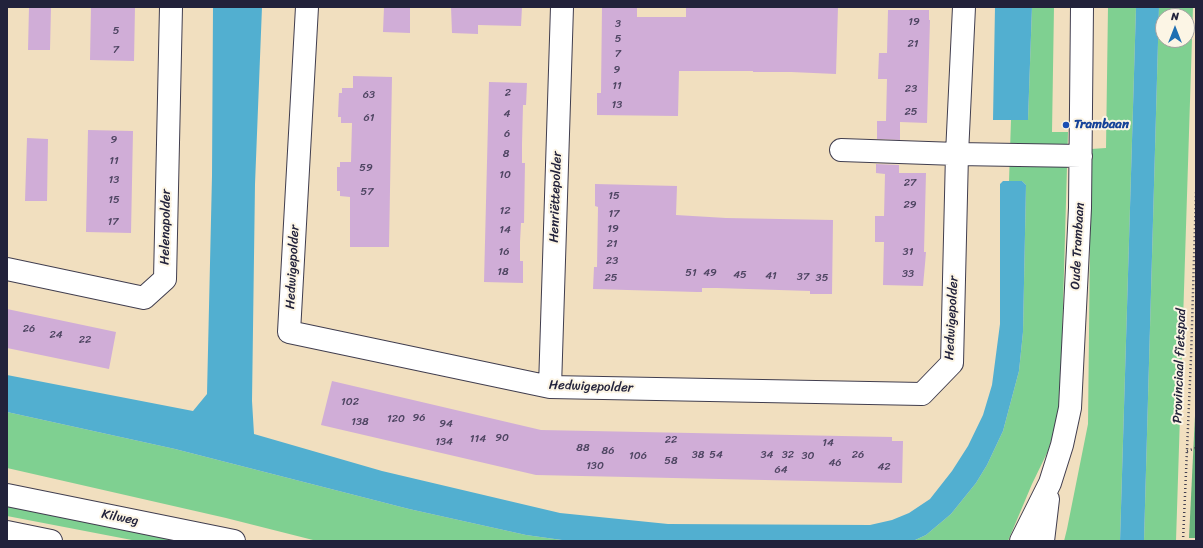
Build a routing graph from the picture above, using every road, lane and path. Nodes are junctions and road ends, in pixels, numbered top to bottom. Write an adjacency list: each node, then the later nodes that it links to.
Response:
1 (171, 7): 10 (street, Helenapolder)
2 (307, 7): 11 (street, Hedwigepolder)
3 (562, 7): 11 (street, Henriëttepolder)
4 (964, 7): 7 (street, Hedwigepolder)
5 (1082, 7): 8 (street, Oude Trambaan)
6 (841, 150): 7 (street)
7 (958, 154): 8 (street); 11 (street, Hedwigepolder)
8 (1081, 156): 14 (street, Oude Trambaan)
9 (1196, 192): 13 (path, Provinciaal fietspad)
10 (7, 269)
11 (550, 387)
12 (1196, 448): 13 (path)
13 (1187, 451): 21 (path, Provinciaal fietspad)
14 (1050, 483): 19 (street); 20 (street)
15 (7, 495): 18 (street, Kilweg)
16 (7, 532): 17 (street)
17 (51, 541)
18 (234, 541)
19 (1021, 541)
20 (1043, 541)
21 (1183, 541)

